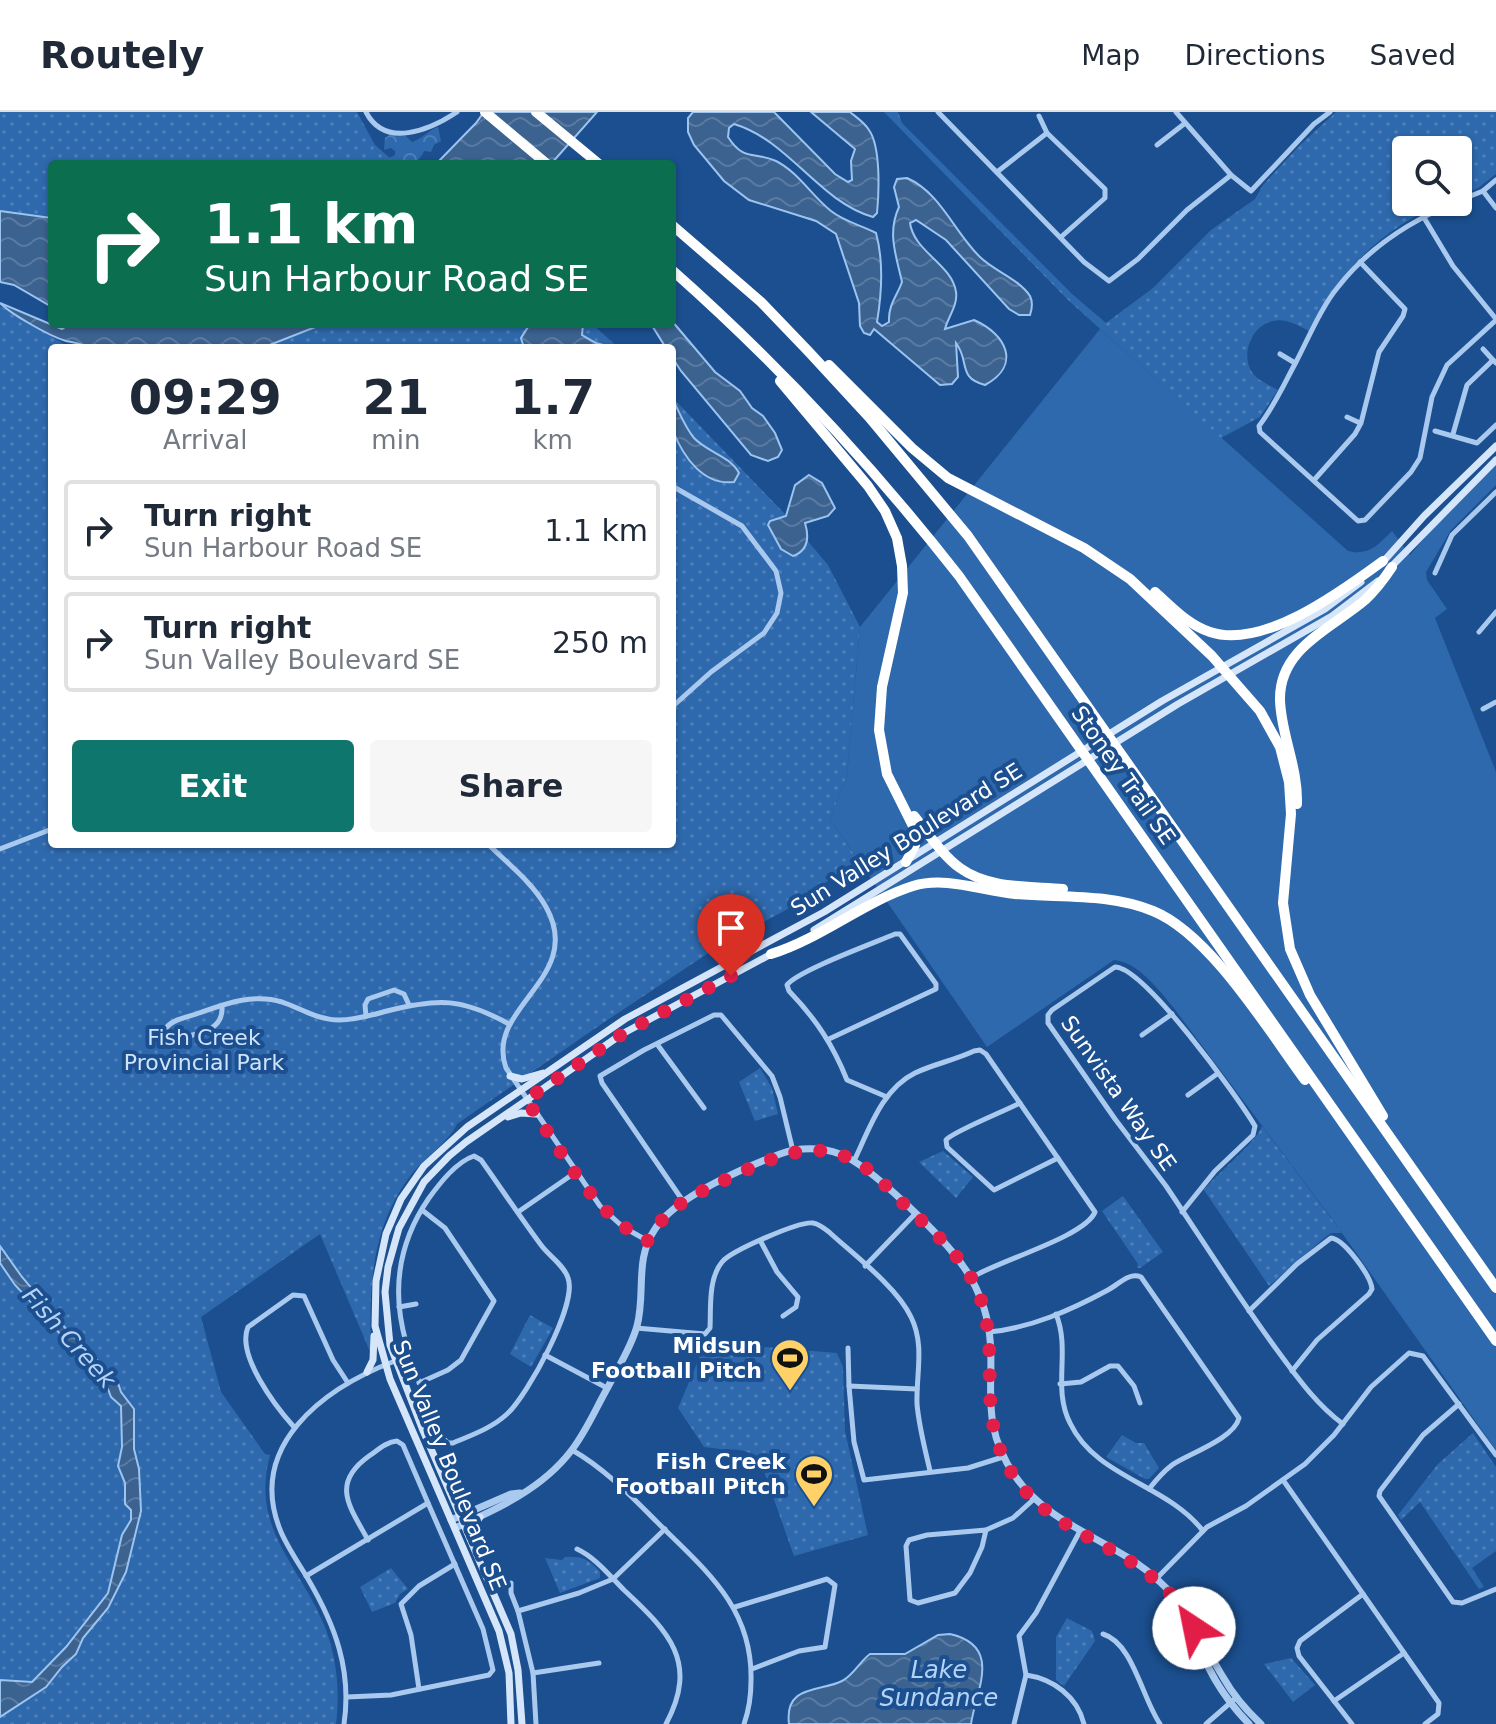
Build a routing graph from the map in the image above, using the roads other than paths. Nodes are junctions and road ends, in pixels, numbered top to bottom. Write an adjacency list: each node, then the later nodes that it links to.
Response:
1 (366, 112): 2 (street)
2 (457, 112)
3 (485, 112): 12 (highway)
4 (536, 112): 13 (highway)
5 (938, 112): 14 (street)
6 (1176, 112): 9 (street)
7 (1330, 112): 15 (street)
8 (1039, 116): 10 (street)
9 (1184, 124): 11 (street); 15 (street)
10 (1047, 133): 14 (street); 22 (street)
11 (1157, 145)
12 (542, 160)
13 (594, 160)
14 (997, 172): 22 (street)
15 (1231, 175): 22 (street)
16 (1496, 180): 17 (street)
17 (1483, 191): 18 (street); 19 (street)
18 (1472, 196)
19 (1496, 208)
20 (1423, 216): 23 (street); 26 (street)
21 (676, 228): 25 (highway, Stoney Trail SE)
22 (1061, 237)
23 (1360, 262): 31 (street); 33 (street)
24 (676, 274): 27 (highway, Stoney Trail SE)
25 (761, 302): 42 (highway); 83 (highway, Stoney Trail SE)
26 (1496, 319): 39 (street)
27 (736, 330): 51 (highway); 91 (highway, Stoney Trail SE)
28 (1483, 349): 30 (street)
29 (1280, 354): 31 (street)
30 (1494, 361): 36 (street)
31 (1295, 363): 39 (street)
32 (1347, 417): 33 (street)
33 (1361, 423): 39 (street)
34 (1496, 425): 36 (street)
35 (1435, 431): 36 (street)
36 (1453, 434)
37 (1496, 446): 43 (main road)
38 (1496, 460): 43 (main road)
39 (1315, 479)
40 (676, 488): 49 (street)
41 (1496, 492): 44 (street)
42 (1073, 542): 43 (highway); 47 (highway)
43 (1388, 564): 47 (main road); 57 (highway)
44 (1435, 573)
45 (1496, 612): 46 (street)
46 (1479, 632)
47 (1225, 670): 53 (main road, Sun Valley Boulevard SE); 53 (main road, Sun Valley Boulevard SE); 57 (highway)
48 (1496, 702): 50 (street)
49 (676, 703)
50 (1483, 709)
51 (900, 799): 53 (highway); 56 (highway)
52 (48, 831): 55 (street)
53 (940, 847): 56 (main road, Sun Valley Boulevard SE); 58 (highway); 59 (main road, Sun Valley Boulevard SE)
54 (492, 848): 64 (street)
55 (0, 849)
56 (906, 862): 68 (main road, Sun Valley Boulevard SE)
57 (1283, 897): 83 (highway)
58 (1151, 910): 59 (highway); 91 (highway)
59 (771, 954): 74 (main road, Sun Valley Boulevard SE)
60 (409, 1005): 63 (street); 63 (street); 64 (street)
61 (222, 1006): 61 (street); 63 (street)
62 (1172, 1014): 65 (street); 69 (street, Sunvista Way SE); 87 (street, Sunvista Way SE)
63 (366, 1016)
64 (509, 1024): 70 (street)
65 (1142, 1035)
66 (829, 1039): 66 (street); 73 (street)
67 (657, 1044): 76 (street); 79 (street); 84 (street)
68 (552, 1070): 70 (main road); 71 (main road, Sun Valley Boulevard SE)
69 (1217, 1074): 72 (street); 87 (street, Sunvista Way SE)
70 (510, 1076): 71 (street)
71 (521, 1092): 74 (street); 100 (main road, Sun Valley Boulevard SE)
72 (1188, 1095)
73 (887, 1097): 75 (street); 81 (street)
74 (526, 1100): 77 (street); 78 (main road, Sun Valley Boulevard SE)
75 (1020, 1103): 80 (street); 80 (street)
76 (704, 1108)
77 (536, 1114): 78 (main road); 82 (street)
78 (495, 1122): 106 (main road, Sun Valley Boulevard SE)
79 (793, 1151): 81 (street); 84 (street)
80 (1058, 1158): 93 (street)
81 (854, 1161): 88 (street)
82 (576, 1172): 86 (street); 89 (street)
83 (1429, 1194): 94 (highway, Stoney Trail SE)
84 (683, 1201): 89 (street)
85 (422, 1210): 86 (street); 96 (street); 111 (street)
86 (518, 1212): 105 (street)
87 (1182, 1212): 97 (street, Sunvista Way SE)
88 (915, 1214): 92 (street); 93 (street)
89 (648, 1241): 101 (street)
90 (761, 1242): 92 (street); 99 (street); 101 (street)
91 (1427, 1242): 103 (highway, Stoney Trail SE)
92 (865, 1266): 115 (street)
93 (971, 1278): 102 (street)
94 (1496, 1288)
95 (416, 1304): 96 (street)
96 (399, 1307): 111 (street)
97 (1249, 1311): 108 (street, Sunvista Way SE); 108 (street)
98 (1056, 1314): 102 (street); 112 (street); 125 (street)
99 (783, 1316)
100 (375, 1326): 107 (main road, Sun Valley Boulevard SE); 109 (main road)
101 (636, 1328): 114 (street)
102 (989, 1332): 122 (street)
103 (1496, 1341)
104 (848, 1348): 113 (street)
105 (545, 1355): 111 (street); 114 (street)
106 (395, 1361): 107 (street); 130 (main road, Sun Valley Boulevard SE)
107 (385, 1365): 109 (street); 131 (main road, Sun Valley Boulevard SE)
108 (1292, 1371): 118 (street, Sunvista Way SE)
109 (367, 1372): 110 (street)
110 (348, 1383): 119 (street); 119 (street)
111 (419, 1383)
112 (1060, 1384): 116 (street); 125 (street)
113 (849, 1386): 115 (street); 123 (street)
114 (607, 1388): 120 (street)
115 (917, 1389): 123 (street)
116 (1140, 1403)
117 (1459, 1404): 118 (street); 121 (street); 144 (street)
118 (1343, 1424): 124 (street)
119 (294, 1427): 140 (street)
120 (572, 1450): 126 (street); 132 (street)
121 (1496, 1455)
122 (1003, 1457): 123 (street); 127 (street)
123 (930, 1471)
124 (1283, 1480): 135 (street); 145 (street)
125 (1149, 1489): 135 (street)
126 (522, 1493): 129 (street); 130 (street)
127 (1034, 1499): 133 (street); 134 (street)
128 (428, 1503): 136 (street); 136 (street); 139 (street)
129 (480, 1517): 130 (street); 138 (main road)
130 (462, 1520): 131 (street); 138 (main road, Sun Valley Boulevard SE)
131 (453, 1524): 159 (main road, Sun Valley Boulevard SE)
132 (665, 1529): 142 (street); 146 (street)
133 (986, 1530): 133 (street)
134 (1080, 1531): 141 (street); 153 (street)
135 (1203, 1531): 141 (street)
136 (368, 1540): 140 (street)
137 (577, 1549): 142 (street)
138 (476, 1550): 160 (main road, Sun Valley Boulevard SE)
139 (455, 1564): 154 (street); 154 (street)
140 (306, 1576): 155 (street)
141 (1157, 1578): 156 (street)
142 (613, 1579): 147 (street); 162 (street)
143 (511, 1583): 147 (street)
144 (1496, 1589)
145 (1363, 1594): 149 (street); 157 (street)
146 (735, 1607): 151 (street); 151 (street)
147 (518, 1611): 152 (street)
148 (1103, 1634): 166 (street)
149 (1404, 1653): 157 (street); 171 (street)
150 (599, 1663): 152 (street)
151 (752, 1669): 163 (street)
152 (533, 1673): 161 (street)
153 (1026, 1675): 164 (street); 165 (street)
154 (419, 1689): 155 (street)
155 (347, 1697): 158 (street)
156 (1234, 1700): 167 (street); 168 (street); 169 (street)
157 (1334, 1701): 170 (street)
158 (344, 1724)
159 (511, 1724)
160 (522, 1724)
161 (536, 1724)
162 (666, 1724)
163 (744, 1724)
164 (1014, 1724)
165 (1084, 1724)
166 (1160, 1724)
167 (1206, 1724)
168 (1249, 1724)
169 (1261, 1724)
170 (1352, 1724)
171 (1425, 1724)

